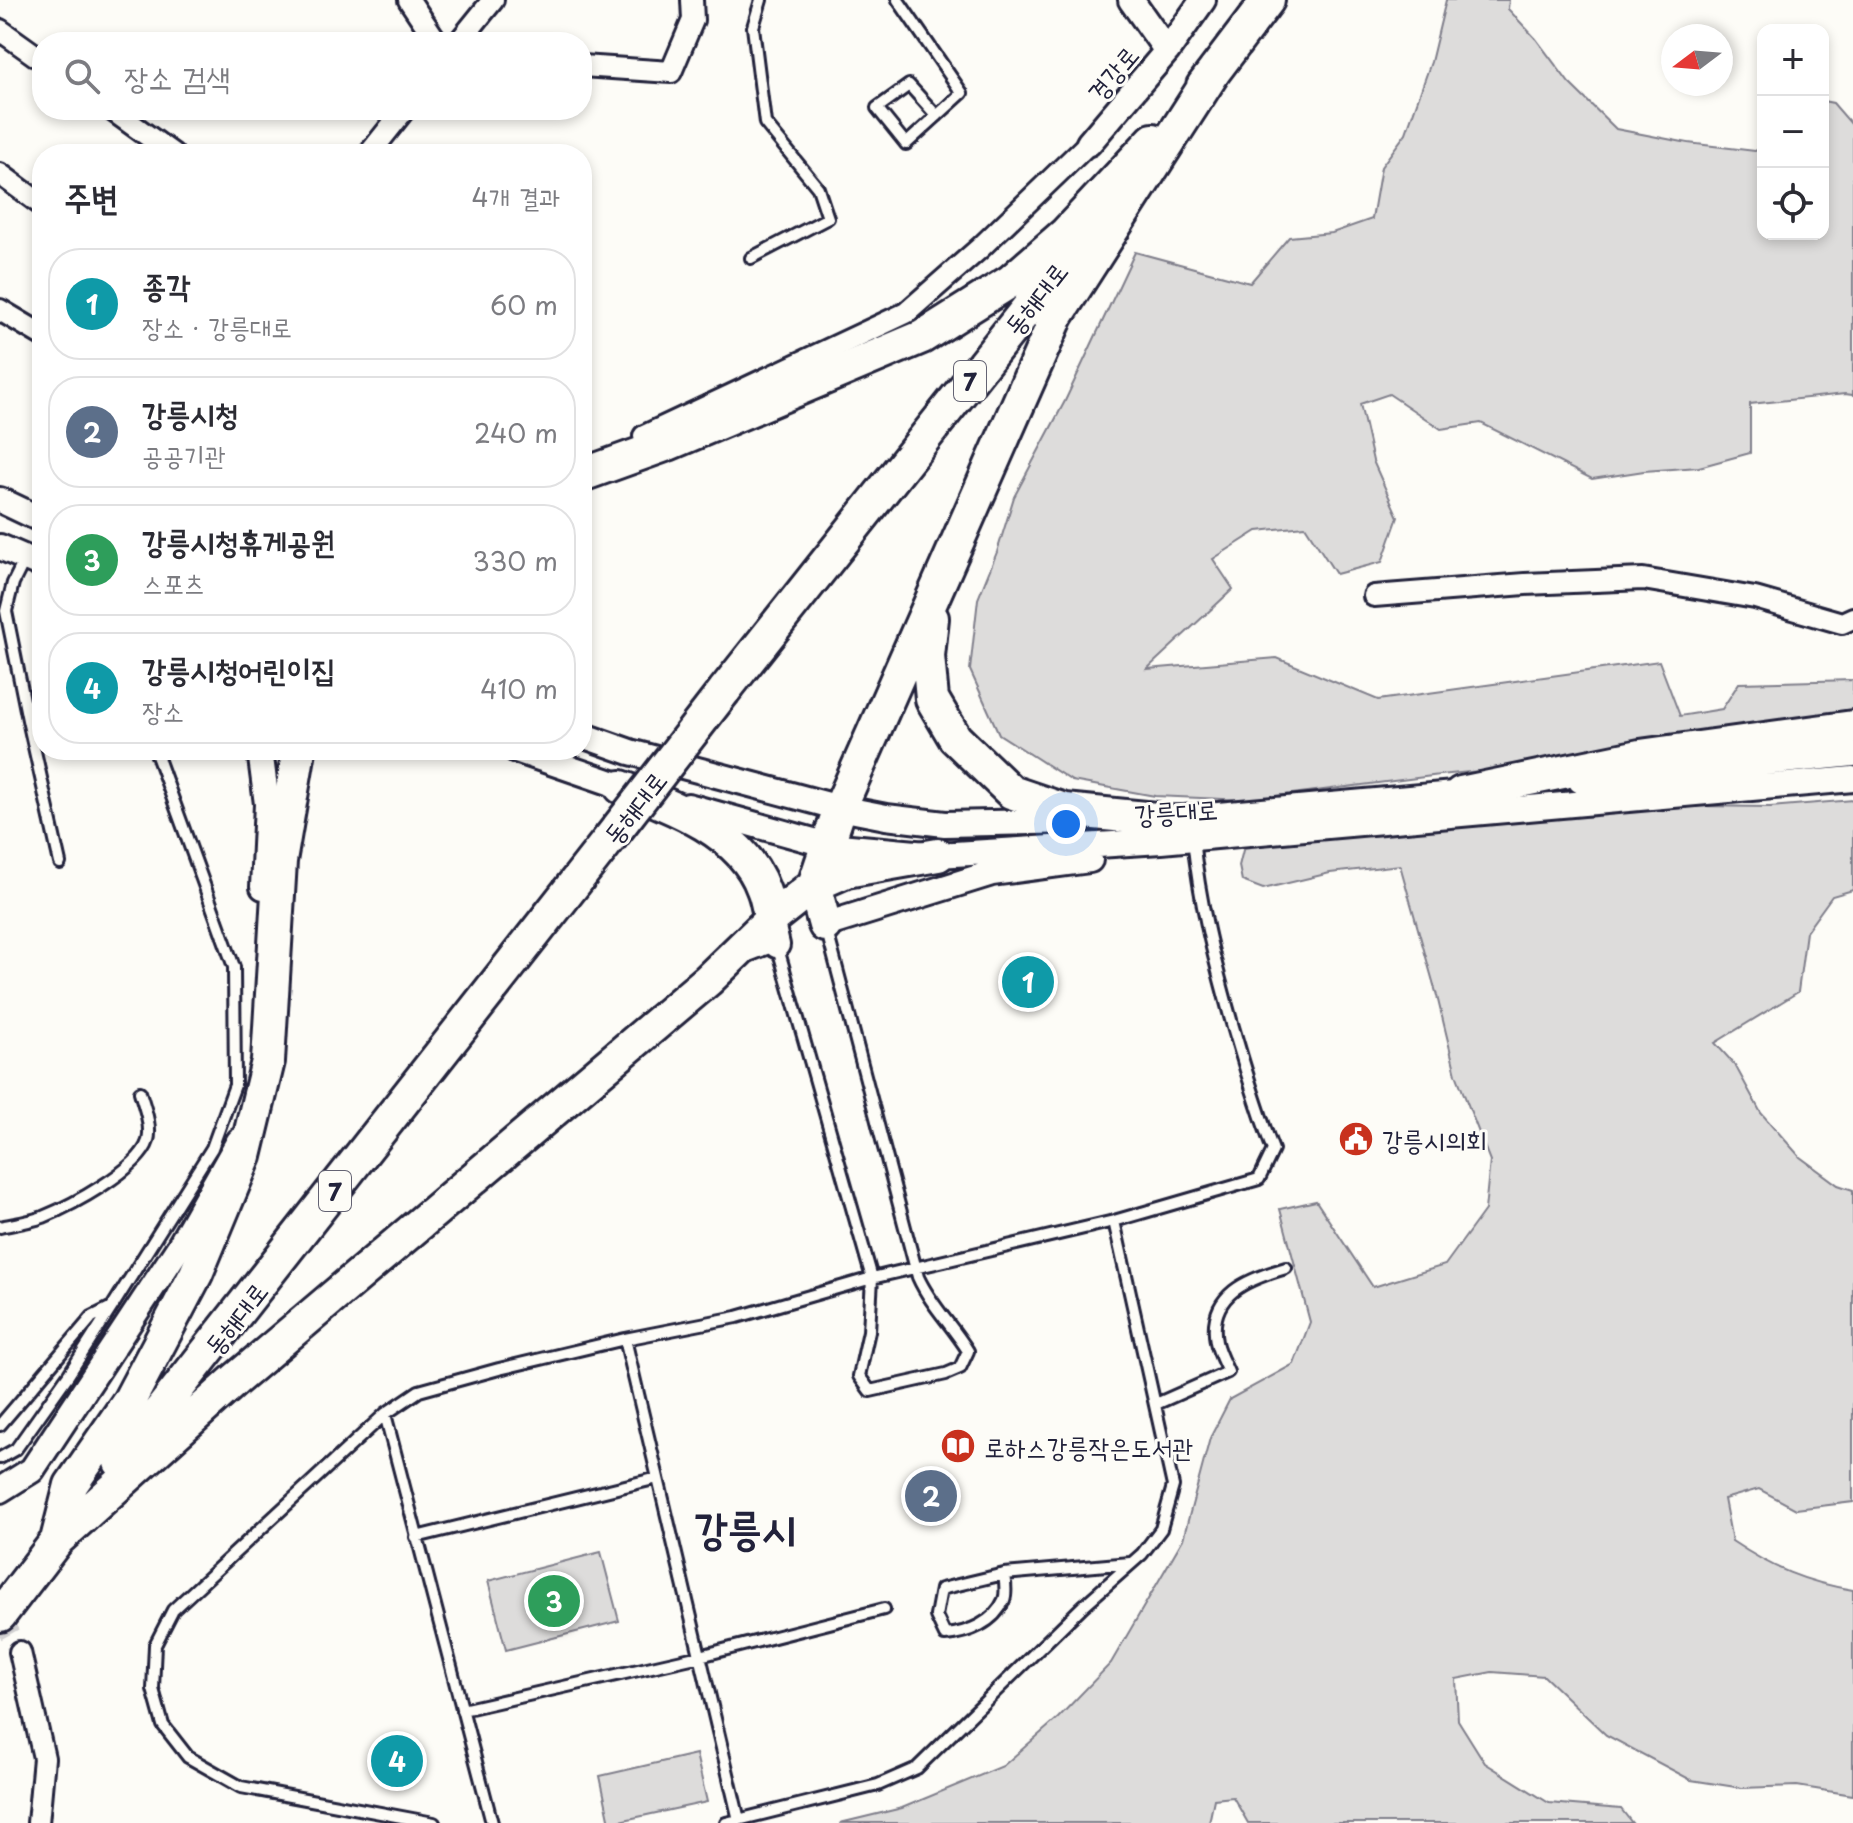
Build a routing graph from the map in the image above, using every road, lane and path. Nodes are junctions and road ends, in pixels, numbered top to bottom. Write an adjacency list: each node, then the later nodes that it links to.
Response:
1 (409, 0): 10 (street)
2 (493, 0): 11 (street)
3 (761, 0): 24 (lane)
4 (898, 0): 16 (lane)
5 (1131, 0): 12 (street)
6 (1203, 0): 12 (street, 경강로)
7 (1268, 0): 15 (main road, 동해대로 / 7)
8 (692, 10): 14 (street)
9 (0, 30): 13 (street)
10 (430, 32)
11 (467, 32)
12 (1167, 51): 19 (street, 경강로)
13 (32, 53)
14 (592, 67)
15 (1206, 82): 28 (main road); 34 (main road); 77 (main road, 동해대로 / 7, bridge)
16 (937, 116): 16 (lane)
17 (126, 120): 20 (street)
18 (396, 120): 21 (street)
19 (1089, 143): 27 (street)
20 (159, 144)
21 (377, 144)
22 (0, 174): 23 (street)
23 (32, 198)
24 (751, 258)
25 (0, 310): 26 (street)
26 (32, 329)
27 (592, 457)
28 (592, 471)
29 (0, 500): 30 (street)
30 (32, 515)
31 (0, 547): 32 (street)
32 (32, 560)
33 (32, 563): 38 (lane)
34 (934, 592): 50 (main road); 51 (main road)
35 (1374, 596): 36 (street)
36 (1853, 618)
37 (1853, 727): 49 (main road)
38 (32, 738)
39 (592, 739): 50 (street, 강릉대로)
40 (1853, 754): 49 (street, 강릉대로)
41 (37, 760): 56 (lane)
42 (159, 760): 68 (lane)
43 (261, 760): 62 (street)
44 (281, 760): 55 (main road)
45 (297, 760): 55 (main road)
46 (544, 760): 48 (street, 강릉대로)
47 (1853, 779): 52 (street, 강릉대로)
48 (621, 787): 53 (street, 강릉대로); 59 (main road)
49 (1461, 793): 51 (street, 강릉대로)
50 (840, 808): 51 (street, 강릉대로); 53 (main road)
51 (1158, 830): 52 (street, 강릉대로); 54 (street, 강릉대로); 58 (street)
52 (1193, 838): 63 (lane)
53 (828, 845): 54 (street, 강릉대로); 57 (main road)
54 (938, 855): 57 (main road)
55 (280, 861): 60 (main road)
56 (60, 863)
57 (814, 885): 58 (main road); 59 (main road)
58 (825, 925): 65 (lane)
59 (774, 932): 67 (lane); 77 (main road)
60 (268, 1061): 62 (street); 77 (main road)
61 (140, 1092): 64 (lane)
62 (252, 1103): 75 (street)
63 (1114, 1221): 65 (lane); 70 (lane)
64 (0, 1227)
65 (918, 1268): 67 (lane); 67 (lane)
66 (1286, 1268): 70 (lane)
67 (872, 1278): 69 (lane)
68 (112, 1307): 72 (lane); 73 (lane)
69 (625, 1339): 71 (lane); 74 (lane)
70 (1156, 1404): 78 (lane)
71 (385, 1414): 76 (lane); 87 (lane)
72 (0, 1425)
73 (0, 1458)
74 (658, 1478): 76 (lane); 83 (lane)
75 (0, 1490)
76 (416, 1537): 84 (lane)
77 (57, 1540): 81 (main road, 동해대로 / 7)
78 (1130, 1563): 79 (lane); 85 (lane)
79 (1004, 1574): 79 (lane)
80 (884, 1609): 83 (lane)
81 (0, 1615)
82 (20, 1652): 86 (street)
83 (700, 1656): 84 (lane); 85 (lane)
84 (462, 1710): 88 (lane)
85 (739, 1820): 89 (lane)
86 (38, 1823)
87 (434, 1823)
88 (492, 1823)
89 (726, 1823)

